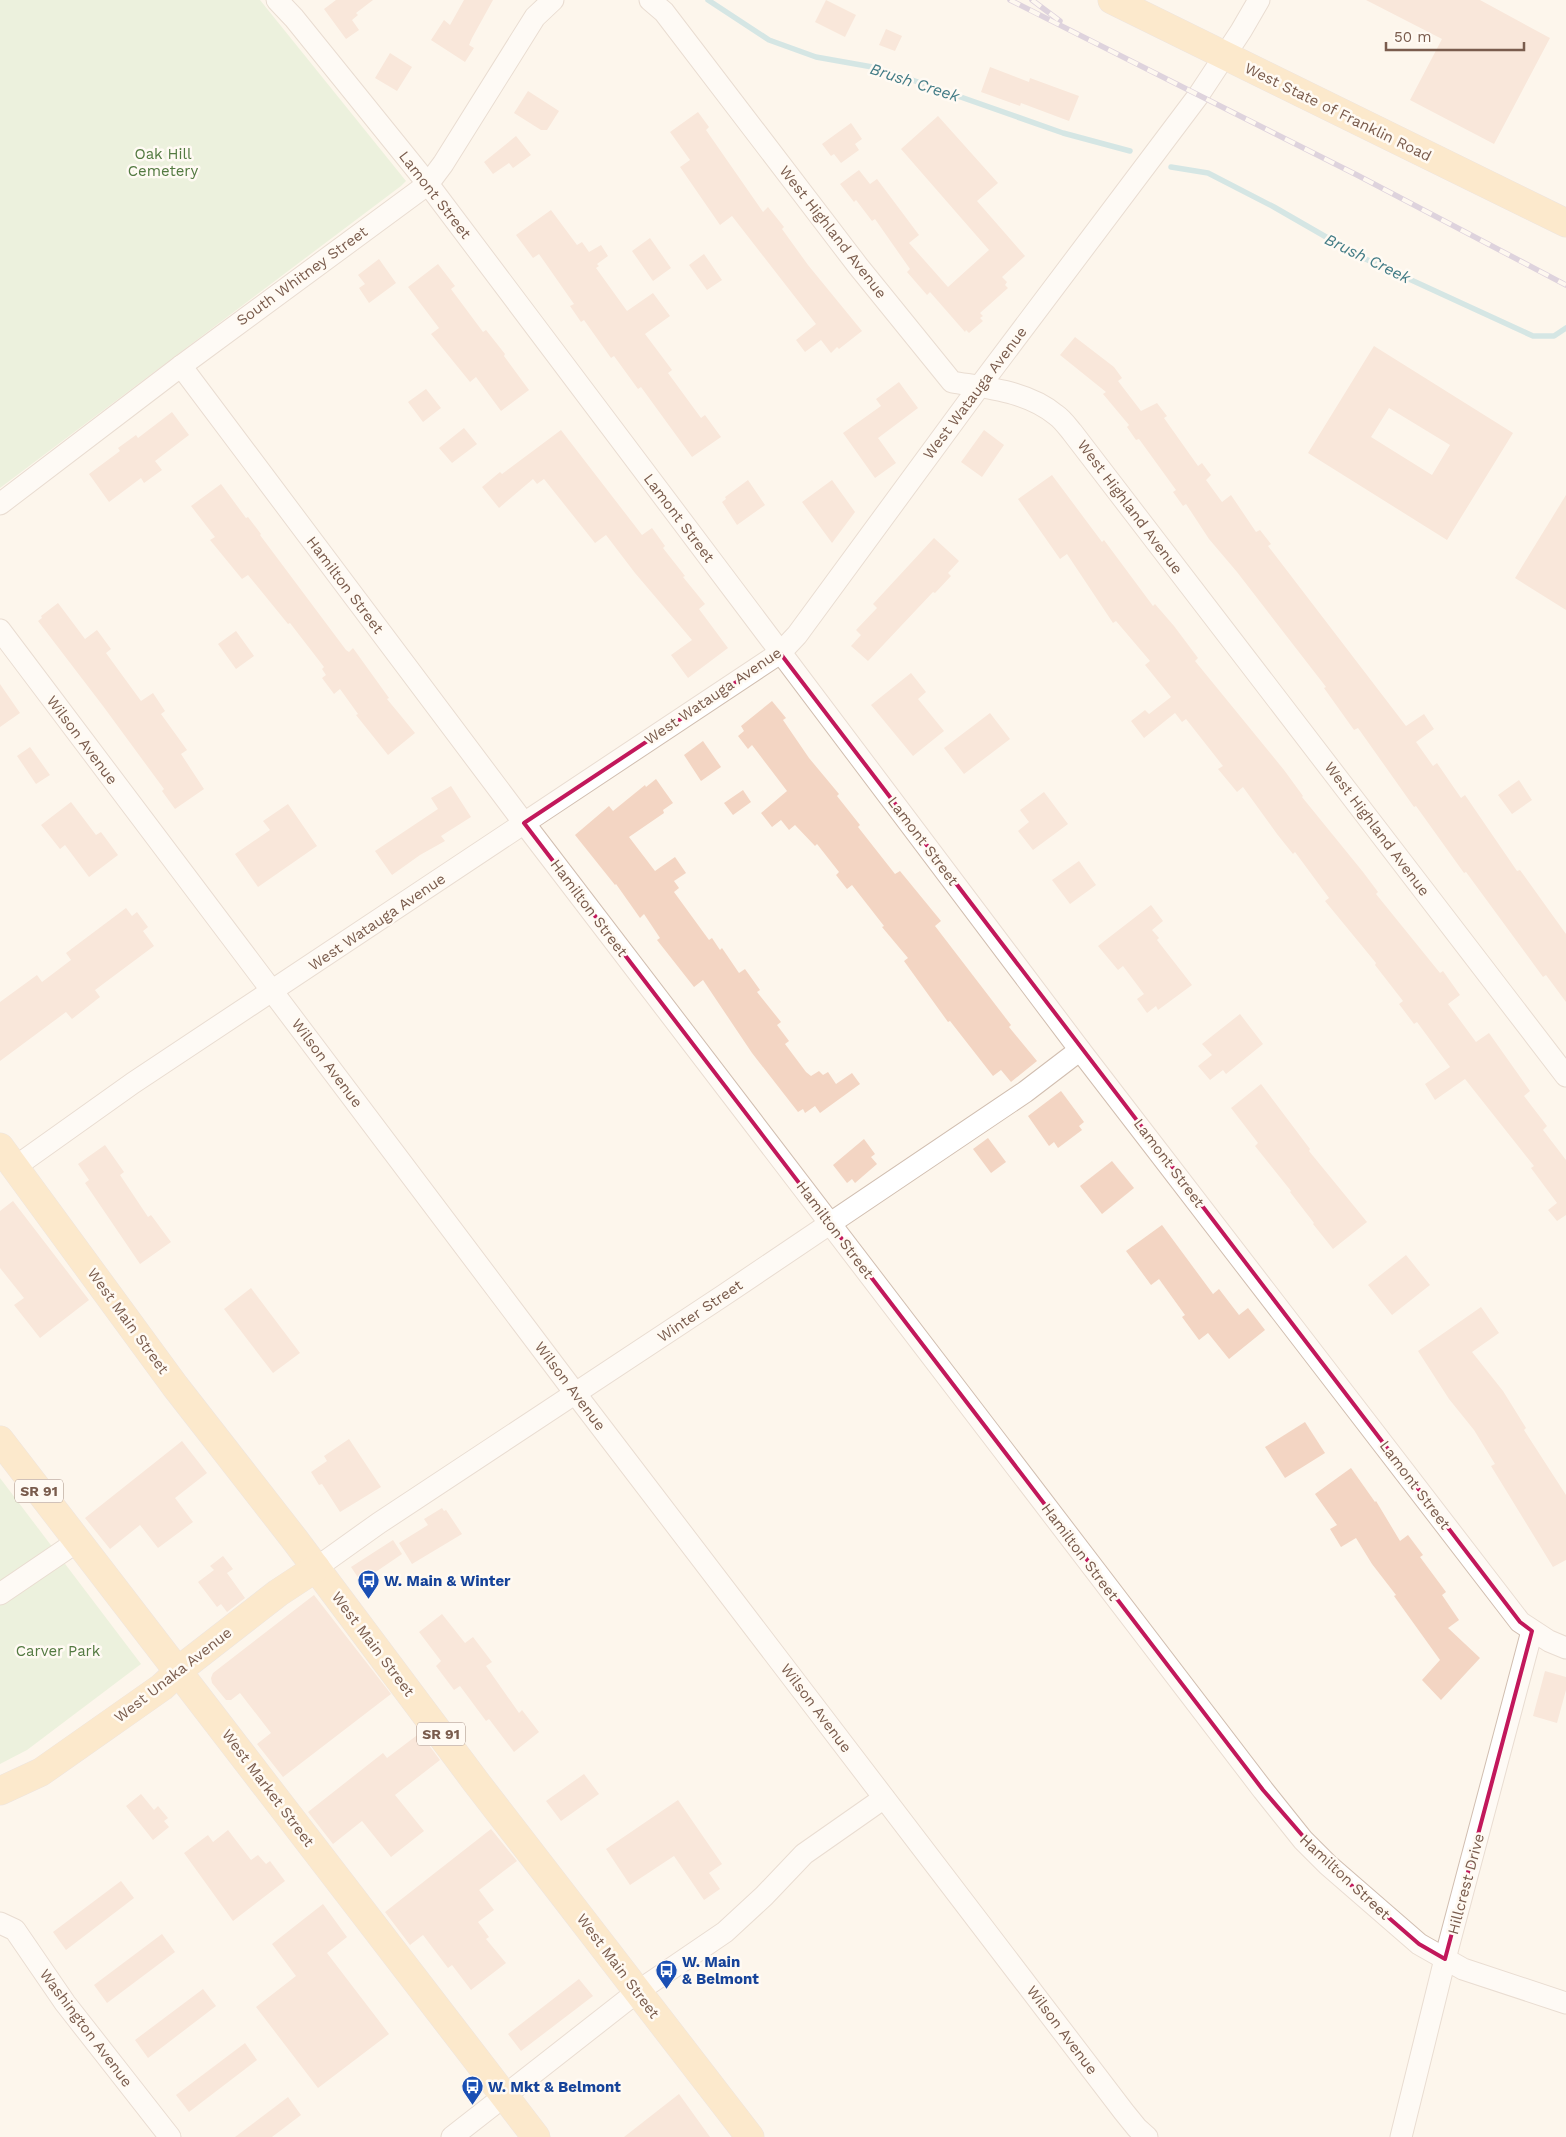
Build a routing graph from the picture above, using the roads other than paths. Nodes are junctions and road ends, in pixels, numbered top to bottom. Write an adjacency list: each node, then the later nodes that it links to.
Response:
1 (277, 0): 6 (street, Lamont Street)
2 (553, 0): 8 (street, South Whitney Street)
3 (650, 0): 11 (street, West Highland Avenue)
4 (1112, 0): 7 (main road, West State of Franklin Road)
5 (1259, 0): 7 (street, West Watauga Avenue)
6 (290, 9): 8 (street, Lamont Street)
7 (1223, 56): 9 (main road, West State of Franklin Road); 11 (street, West Watauga Avenue)
8 (428, 184): 10 (street, South Whitney Street); 14 (street, Lamont Street)
9 (1566, 223)
10 (181, 366): 12 (street, South Whitney Street); 15 (street, Hamilton Street)
11 (979, 387): 14 (street, West Watauga Avenue); 18 (street, West Highland Avenue)
12 (0, 504)
13 (0, 630): 16 (street, Wilson Avenue)
14 (780, 653): 15 (street, West Watauga Avenue); 17 (street, Lamont Street)
15 (524, 823): 16 (street, West Watauga Avenue); 20 (street, Hamilton Street)
16 (273, 991): 19 (street, West Watauga Avenue); 21 (street, Wilson Avenue)
17 (1080, 1050): 20 (street, Winter Street); 26 (street, Lamont Street)
18 (1566, 1076)
19 (5, 1164): 24 (main road, West Main Street / SR 91)
20 (829, 1223): 21 (street, Winter Street); 32 (street, Hamilton Street)
21 (575, 1393): 24 (street, Winter Street); 30 (street, Wilson Avenue)
22 (0, 1440): 23 (main road, West Market Street / SR 91)
23 (78, 1541): 25 (street); 28 (main road, West Market Street / SR 91)
24 (316, 1568): 28 (main road, West Unaka Avenue); 33 (main road, West Main Street / SR 91)
25 (0, 1594)
26 (1532, 1631): 27 (street, Lamont Street); 32 (street, Hillcrest Drive)
27 (1566, 1648)
28 (178, 1671): 29 (main road, West Unaka Avenue); 35 (main road, West Market Street / SR 91)
29 (0, 1791)
30 (884, 1798): 33 (street); 40 (street, Wilson Avenue)
31 (0, 1923): 36 (street, Washington Avenue)
32 (1446, 1959): 34 (street, Hamilton Street); 41 (street, Hillcrest Drive)
33 (637, 1992): 35 (street); 39 (main road, West Main Street / SR 91)
34 (1566, 2003)
35 (505, 2097): 37 (street); 38 (main road, West Market Street / SR 91)
36 (170, 2137)
37 (452, 2137)
38 (536, 2137)
39 (750, 2137)
40 (1147, 2137)
41 (1401, 2137)

